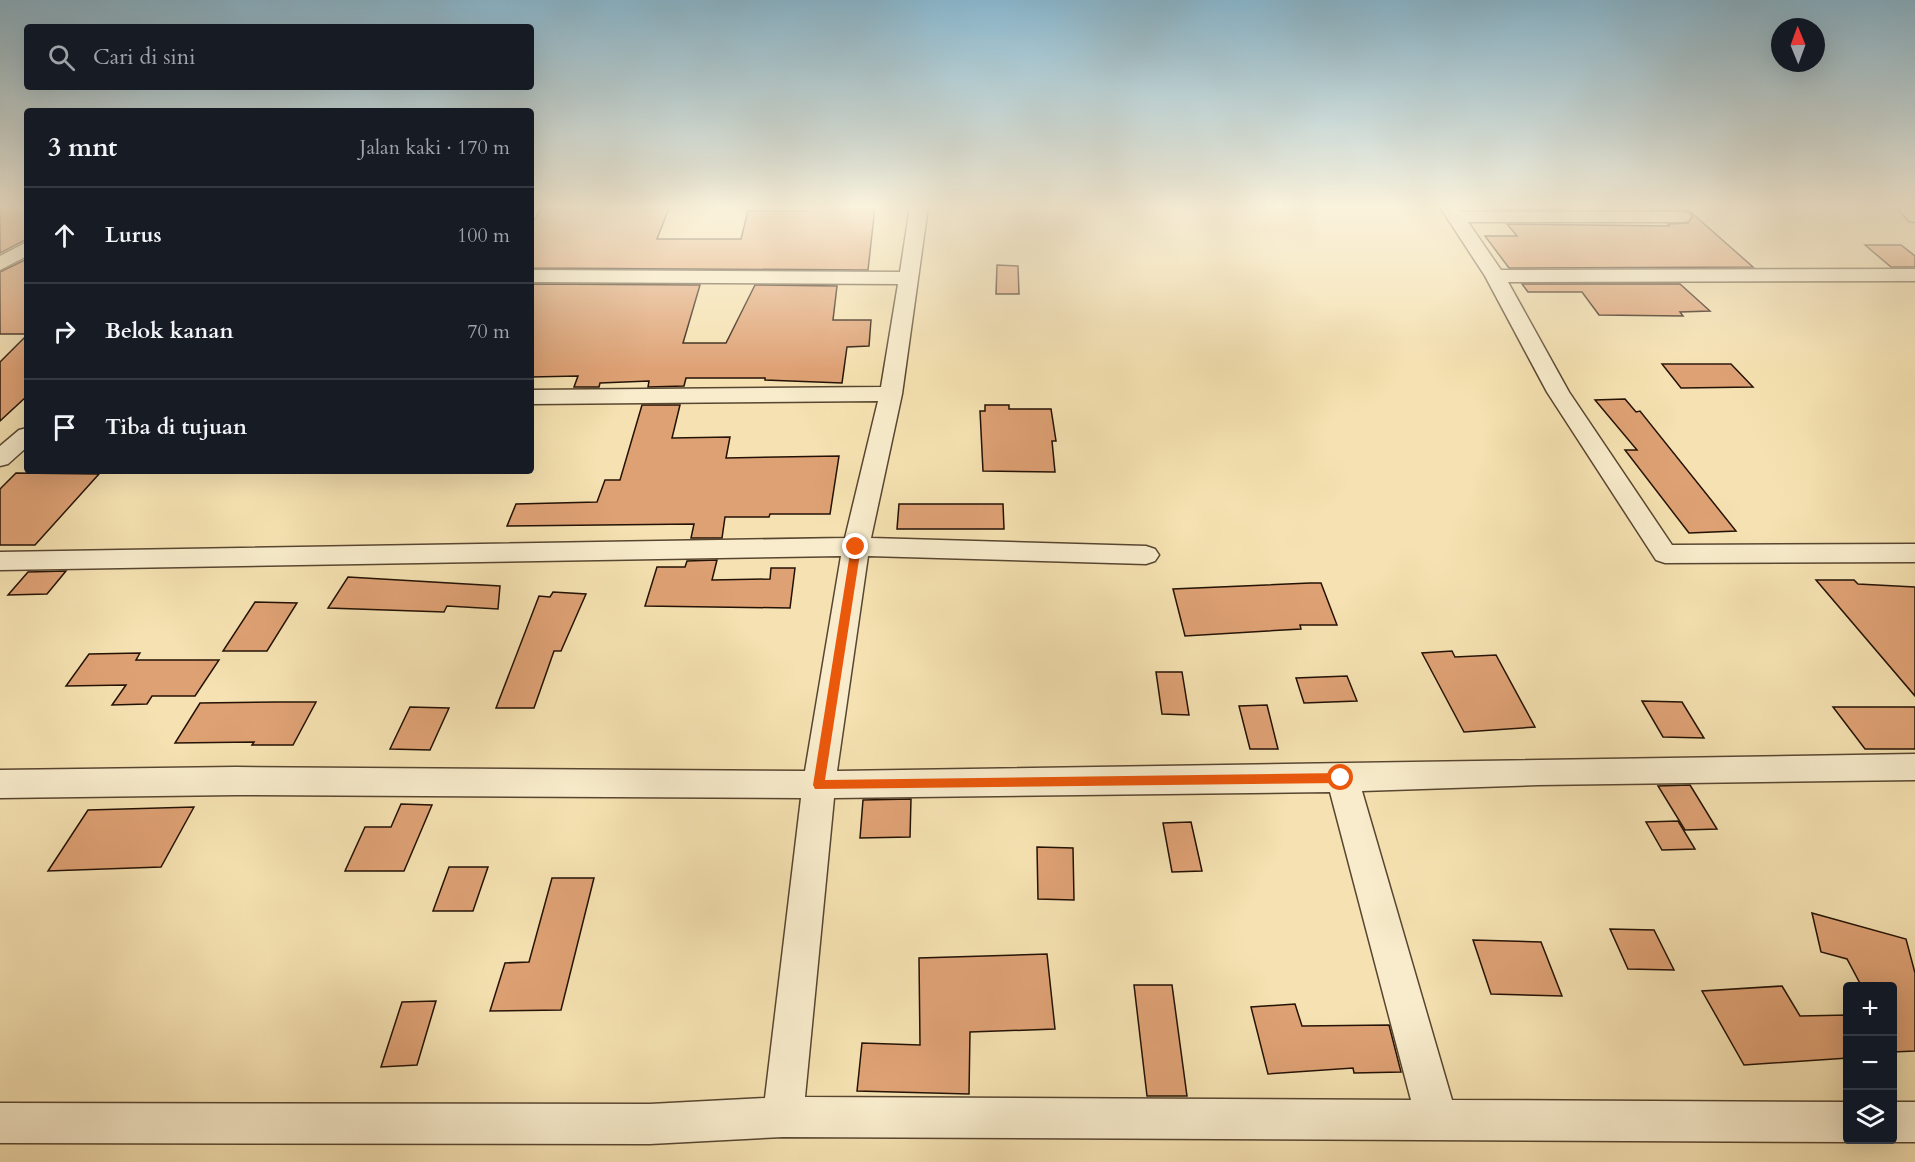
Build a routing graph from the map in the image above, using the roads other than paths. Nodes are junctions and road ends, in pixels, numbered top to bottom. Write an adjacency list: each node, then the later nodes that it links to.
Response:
1 (910, 261): 6 (street)
2 (1485, 261): 5 (street)
3 (1915, 275): 5 (street)
4 (534, 276): 6 (street)
5 (1495, 276): 12 (street)
6 (907, 278): 7 (street)
7 (891, 394): 8 (street); 11 (street)
8 (534, 397)
9 (24, 438): 10 (street)
10 (0, 459)
11 (856, 547): 13 (street); 14 (street); 18 (street)
12 (1915, 553)
13 (1146, 555)
14 (0, 561)
15 (1915, 767): 16 (street)
16 (1341, 778): 18 (street); 20 (street)
17 (0, 784): 18 (street)
18 (819, 785): 19 (street)
19 (783, 1117): 20 (street); 24 (street)
20 (1437, 1120): 21 (street)
21 (1843, 1122)
22 (1897, 1122): 23 (street)
23 (1915, 1122)
24 (0, 1123)

